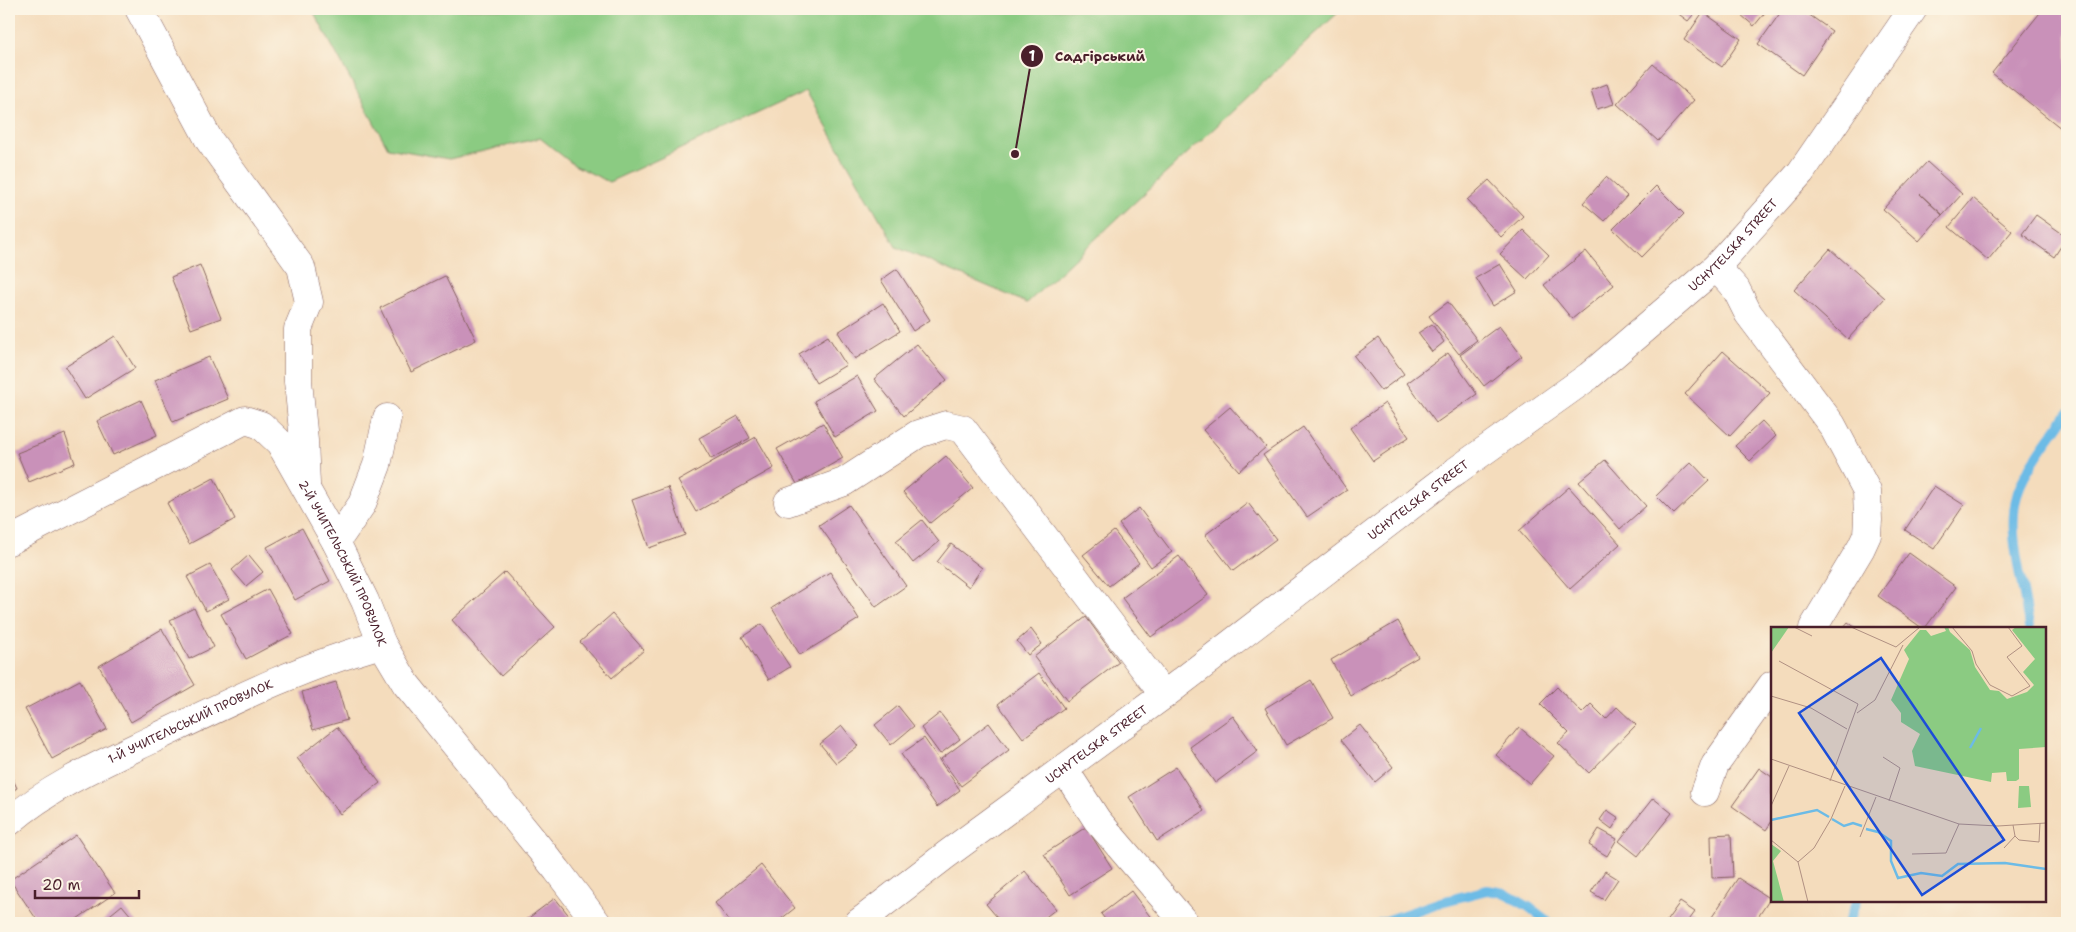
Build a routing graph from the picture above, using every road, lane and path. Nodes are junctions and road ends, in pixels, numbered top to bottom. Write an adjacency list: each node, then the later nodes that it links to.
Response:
1 (139, 9): 5 (street)
2 (1913, 9): 3 (street, UCHYTELSKA STREET)
3 (1716, 267): 9 (street); 12 (street, UCHYTELSKA STREET)
4 (387, 418): 8 (street)
5 (306, 488): 7 (street, 2-Й УЧИТЕЛЬСЬКИЙ ПРОВУЛОК); 8 (street, 2-Й УЧИТЕЛЬСЬКИЙ ПРОВУЛОК)
6 (788, 502): 12 (street)
7 (9, 541)
8 (336, 542): 10 (street, 2-Й УЧИТЕЛЬСЬКИЙ ПРОВУЛОК)
9 (1814, 627)
10 (382, 644): 15 (street, 1-Й УЧИТЕЛЬСЬКИЙ ПРОВУЛОК); 16 (street, 2-Й УЧИТЕЛЬСЬКИЙ ПРОВУЛОК)
11 (1771, 686): 14 (street)
12 (1164, 696): 13 (street, UCHYTELSKA STREET)
13 (1064, 768): 17 (street, UCHYTELSKA STREET); 18 (street)
14 (1705, 792)
15 (9, 822)
16 (597, 923)
17 (858, 923)
18 (1186, 923)

